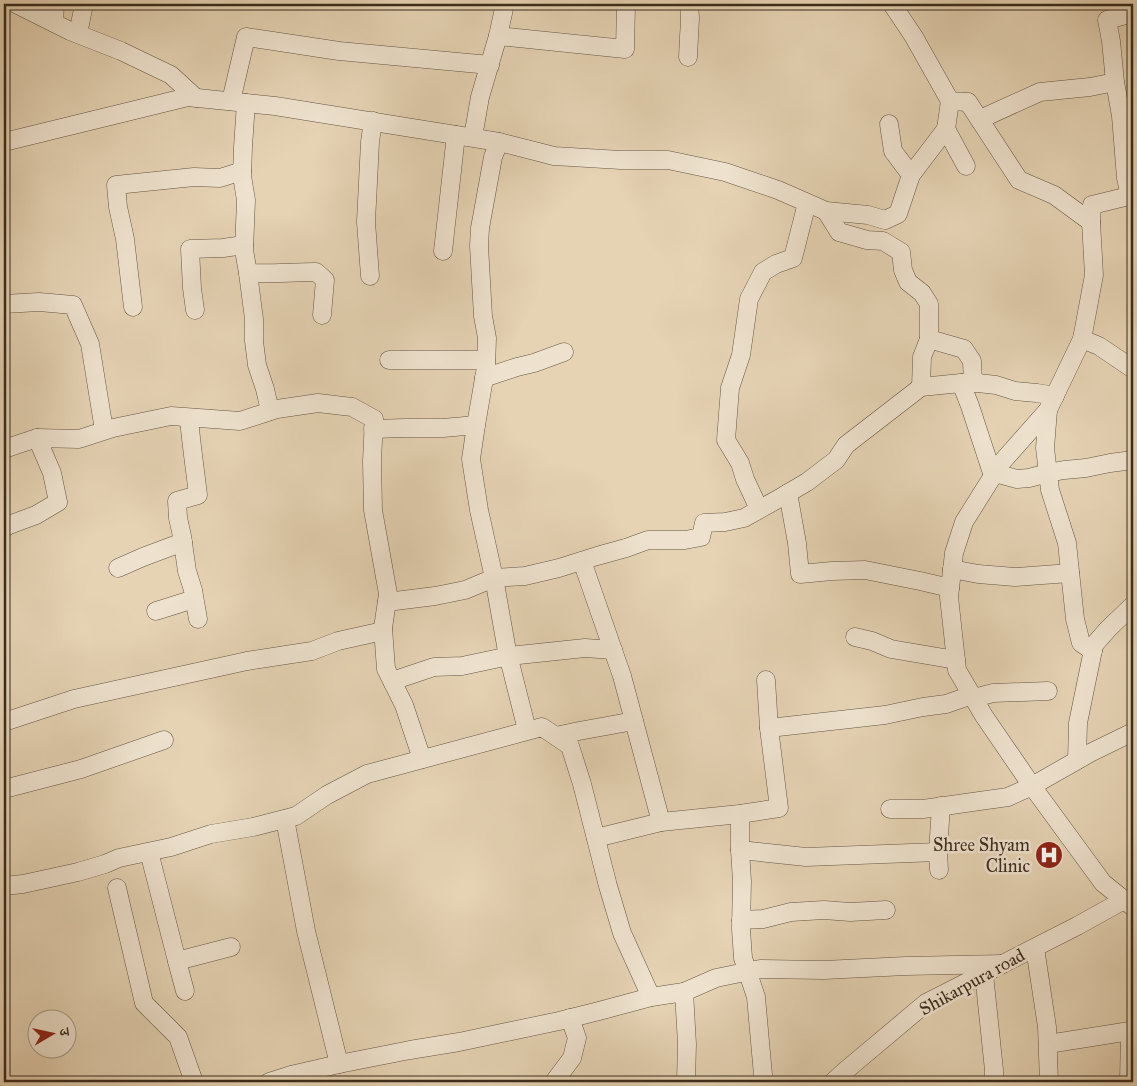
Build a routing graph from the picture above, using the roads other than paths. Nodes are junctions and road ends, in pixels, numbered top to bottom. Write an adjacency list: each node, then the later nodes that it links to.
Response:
1 (16, 4): 9 (street)
2 (55, 4): 9 (street)
3 (84, 4): 10 (street)
4 (505, 4): 11 (street)
5 (626, 4): 11 (street)
6 (689, 4): 12 (street)
7 (892, 4): 16 (street)
8 (1133, 14): 14 (street)
9 (54, 23): 10 (street)
10 (78, 34): 15 (street)
11 (498, 36): 13 (street)
12 (688, 57)
13 (490, 65): 17 (street); 22 (street)
14 (1115, 82): 19 (street); 28 (street)
15 (196, 98): 17 (street); 23 (street)
16 (950, 101): 19 (street); 21 (street)
17 (238, 102): 18 (street); 26 (street)
18 (373, 121): 22 (street); 35 (street)
19 (981, 122): 31 (street)
20 (889, 124): 27 (street)
21 (946, 129): 25 (street); 27 (street)
22 (464, 136): 24 (street); 33 (street)
23 (4, 142)
24 (499, 142): 29 (street); 44 (street)
25 (966, 166)
26 (242, 171): 32 (street); 37 (street)
27 (911, 175): 30 (street)
28 (1132, 196): 31 (street)
29 (807, 202): 30 (street); 61 (street)
30 (826, 211): 40 (street)
31 (1091, 222): 41 (street)
32 (244, 245): 34 (street); 38 (street)
33 (444, 251)
34 (248, 273): 39 (street); 50 (street)
35 (370, 276)
36 (4, 304): 54 (street)
37 (133, 308)
38 (195, 310)
39 (322, 315)
40 (929, 339): 47 (street); 48 (street)
41 (1082, 339): 45 (street); 49 (street)
42 (564, 352): 46 (street)
43 (389, 360): 44 (street)
44 (486, 360): 46 (street)
45 (1133, 369)
46 (484, 378): 52 (street)
47 (967, 383): 48 (street); 49 (street); 59 (street)
48 (921, 387): 60 (street)
49 (1051, 403): 58 (street); 59 (street)
50 (270, 411): 51 (street); 53 (street)
51 (189, 418): 54 (street); 63 (street)
52 (476, 425): 53 (street); 68 (street)
53 (374, 429): 71 (street)
54 (104, 430): 55 (street)
55 (37, 438): 56 (street); 62 (street)
56 (4, 449)
57 (1133, 460): 58 (street)
58 (1048, 472): 59 (street); 67 (street)
59 (994, 475): 66 (street)
60 (788, 493): 61 (street); 69 (street)
61 (759, 510): 64 (street)
62 (4, 528)
63 (183, 542): 65 (street); 70 (street)
64 (582, 560): 68 (street); 77 (street)
65 (118, 568)
66 (952, 569): 67 (street); 69 (street)
67 (1070, 573): 78 (street)
68 (494, 578): 71 (street); 79 (street)
69 (950, 588): 80 (street)
70 (194, 599): 73 (street); 74 (street)
71 (387, 602): 75 (street)
72 (1133, 605): 78 (street)
73 (156, 611)
74 (198, 619)
75 (383, 631): 82 (street); 86 (street)
76 (855, 638): 80 (street)
77 (612, 650): 79 (street); 85 (street)
78 (1093, 651): 93 (street)
79 (509, 656): 82 (street); 88 (street)
80 (956, 660): 84 (street)
81 (766, 680): 87 (street)
82 (393, 683): 92 (street)
83 (1048, 691): 84 (street)
84 (973, 697): 87 (street); 94 (street)
85 (634, 721): 90 (street); 100 (street)
86 (4, 722)
87 (769, 728): 98 (street)
88 (528, 730): 90 (street); 92 (street)
89 (1133, 732): 93 (street)
90 (556, 736): 101 (street)
91 (164, 740): 95 (street)
92 (422, 759): 99 (street)
93 (1077, 760): 94 (street)
94 (1032, 786): 96 (street); 108 (street)
95 (4, 789)
96 (940, 806): 97 (street); 104 (street)
97 (890, 809)
98 (740, 814): 100 (street); 102 (street)
99 (285, 819): 103 (street); 123 (street)
100 (661, 822): 101 (street)
101 (596, 838): 119 (street)
102 (740, 850): 104 (street); 110 (street)
103 (149, 852): 106 (street); 113 (street)
104 (938, 852): 105 (street)
105 (939, 870)
106 (4, 886)
107 (116, 888): 125 (street)
108 (1128, 904): 112 (street, Shikarpura road)
109 (886, 910): 110 (street)
110 (742, 920): 115 (street)
111 (231, 947): 113 (street)
112 (1035, 948): 114 (street, Shikarpura road); 122 (street)
113 (177, 961): 117 (street)
114 (1003, 964): 115 (street); 116 (street, Shikarpura road)
115 (748, 972): 118 (street); 129 (street)
116 (984, 974): 130 (street, Shikarpura road); 131 (street)
117 (185, 991)
118 (684, 992): 119 (street); 128 (street)
119 (651, 997): 120 (street)
120 (570, 1018): 123 (street); 127 (street)
121 (1132, 1031): 122 (street); 133 (street)
122 (1048, 1044): 132 (street)
123 (339, 1064): 124 (street)
124 (287, 1080): 126 (street)
125 (194, 1082)
126 (269, 1082)
127 (554, 1082)
128 (686, 1082)
129 (765, 1082)
130 (834, 1082)
131 (994, 1082)
132 (1049, 1082)
133 (1130, 1082)

